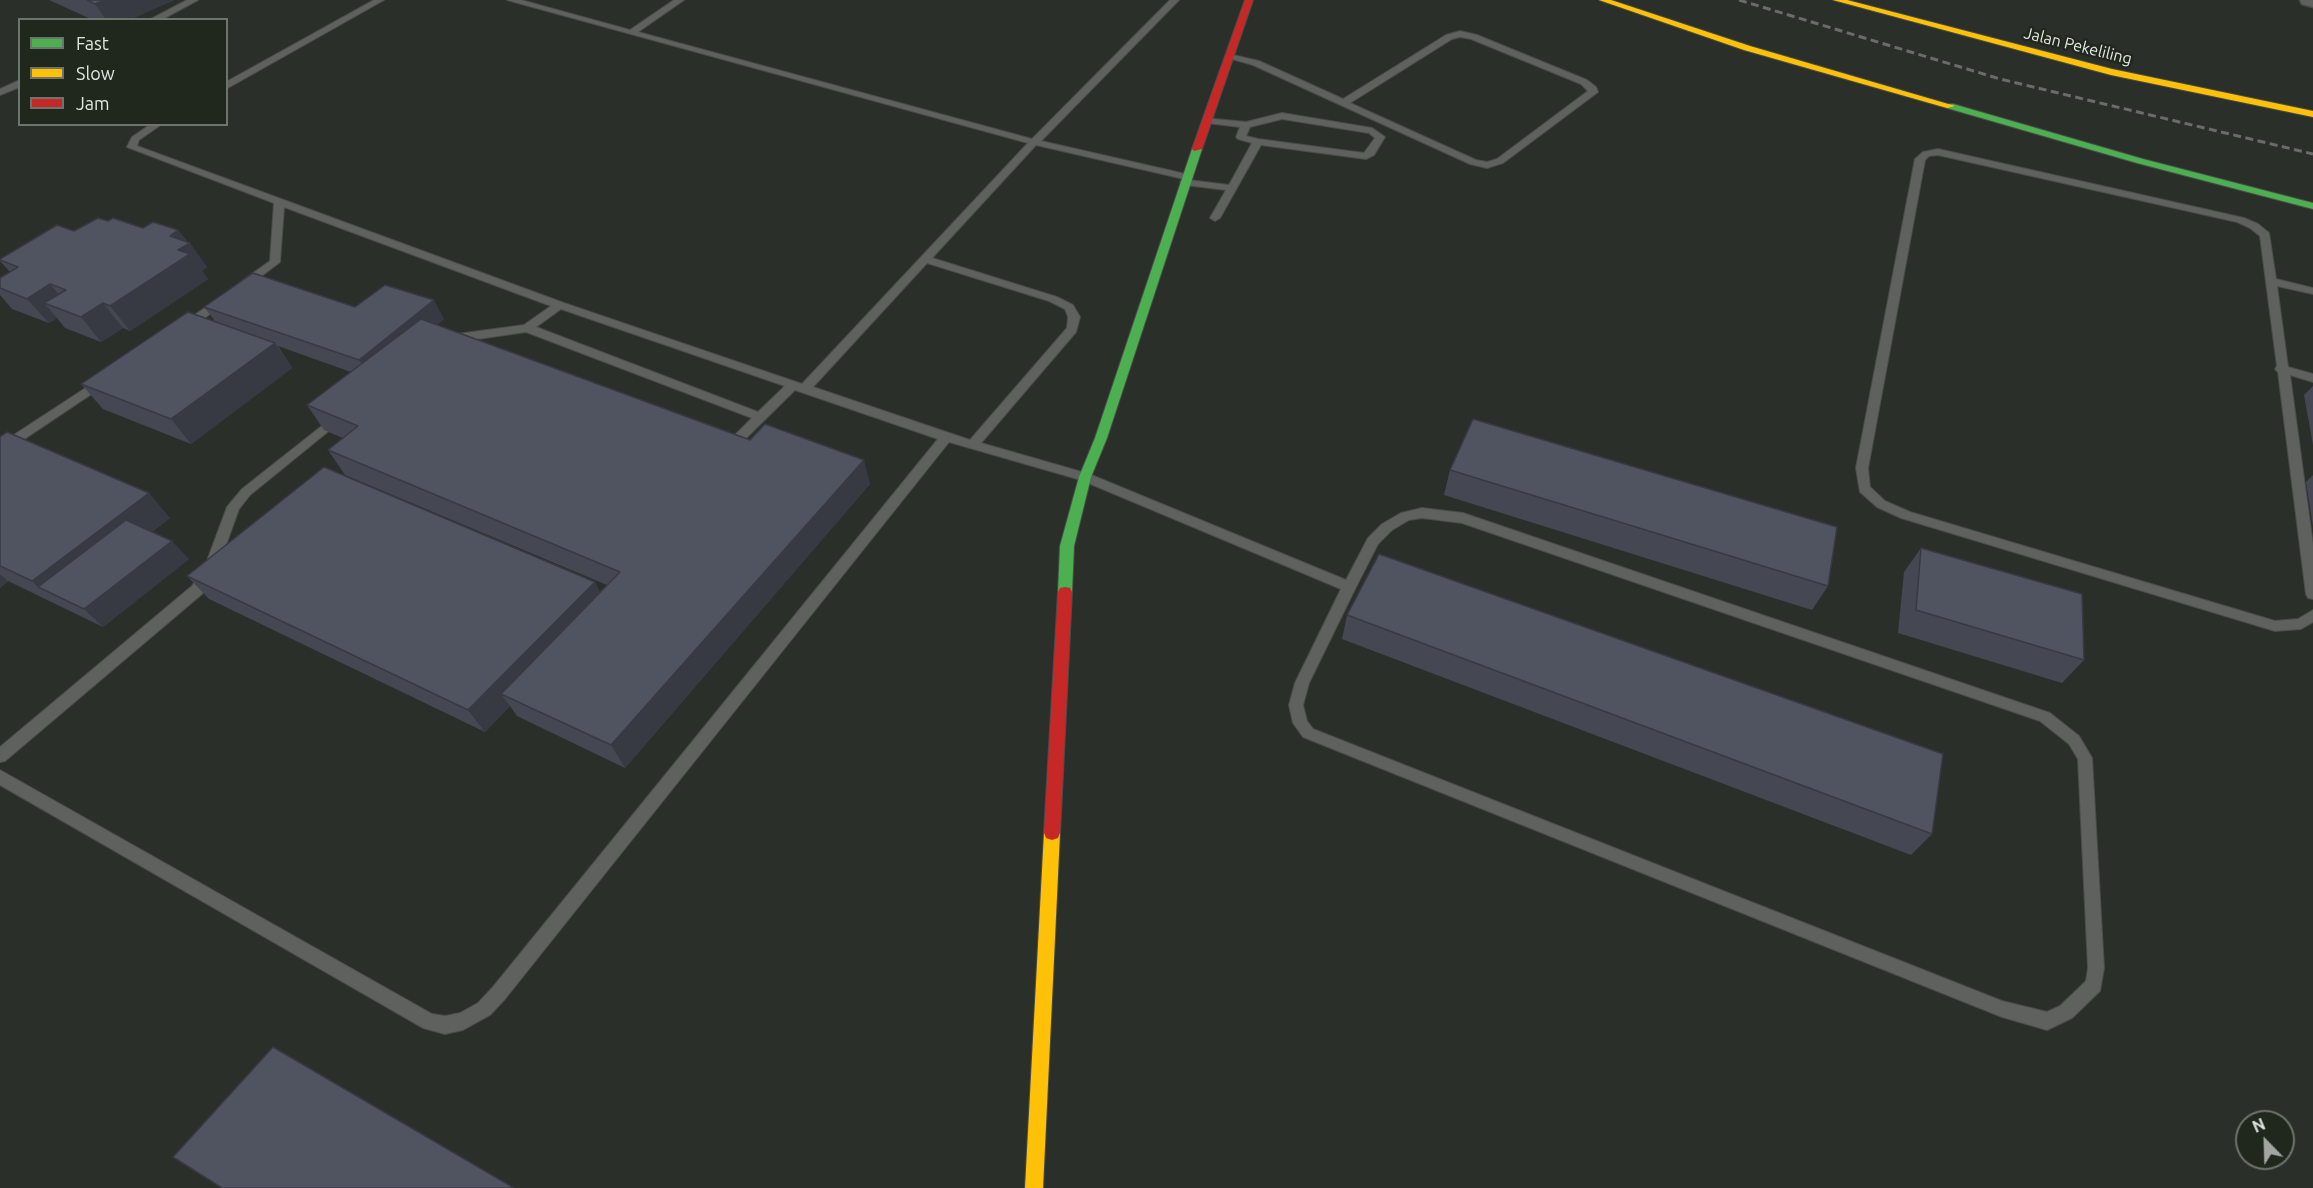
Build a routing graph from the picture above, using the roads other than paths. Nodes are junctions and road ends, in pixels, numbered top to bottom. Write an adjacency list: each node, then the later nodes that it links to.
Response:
1 (194, 0): 11 (lane)
2 (380, 0): 15 (lane)
3 (511, 0): 12 (lane)
4 (680, 0): 12 (lane)
5 (1174, 0): 22 (lane)
6 (1249, 0): 13 (street)
7 (1603, 0): 27 (street)
8 (1837, 0): 18 (street, Jalan Pekeliling)
9 (2308, 0): 10 (street)
10 (2313, 2)
11 (157, 18)
12 (632, 33): 22 (lane)
13 (1229, 57): 17 (lane); 19 (street)
14 (18, 84): 16 (lane)
15 (228, 85)
16 (0, 92)
17 (1343, 103): 17 (lane)
18 (2313, 114)
19 (1207, 120): 20 (lane); 24 (street)
20 (1246, 125): 23 (lane); 23 (lane)
21 (155, 126): 26 (lane)
22 (1034, 142): 24 (lane); 29 (lane)
23 (1257, 142): 25 (lane)
24 (1186, 180): 25 (lane); 46 (street)
25 (1232, 188): 28 (lane)
26 (279, 202): 32 (lane); 34 (lane)
27 (2313, 206)
28 (1215, 218)
29 (925, 260): 39 (lane); 44 (lane)
30 (2270, 281): 31 (lane); 36 (lane); 50 (lane)
31 (2313, 291)
32 (560, 304): 33 (lane); 39 (lane)
33 (527, 328): 35 (lane); 41 (lane)
34 (178, 333)
35 (438, 341)
36 (2281, 369): 38 (lane); 47 (lane)
37 (107, 378): 43 (lane)
38 (2313, 378)
39 (800, 386): 41 (lane); 42 (lane)
40 (346, 410): 51 (lane)
41 (760, 417): 45 (lane)
42 (945, 437): 44 (lane); 52 (lane)
43 (10, 443)
44 (974, 443): 46 (lane)
45 (727, 449)
46 (1085, 477): 48 (lane); 53 (street)
47 (2311, 563): 49 (lane)
48 (1349, 587): 48 (lane)
49 (2313, 594)
50 (2313, 615)
51 (0, 756)
52 (0, 777)
53 (1034, 1188)

